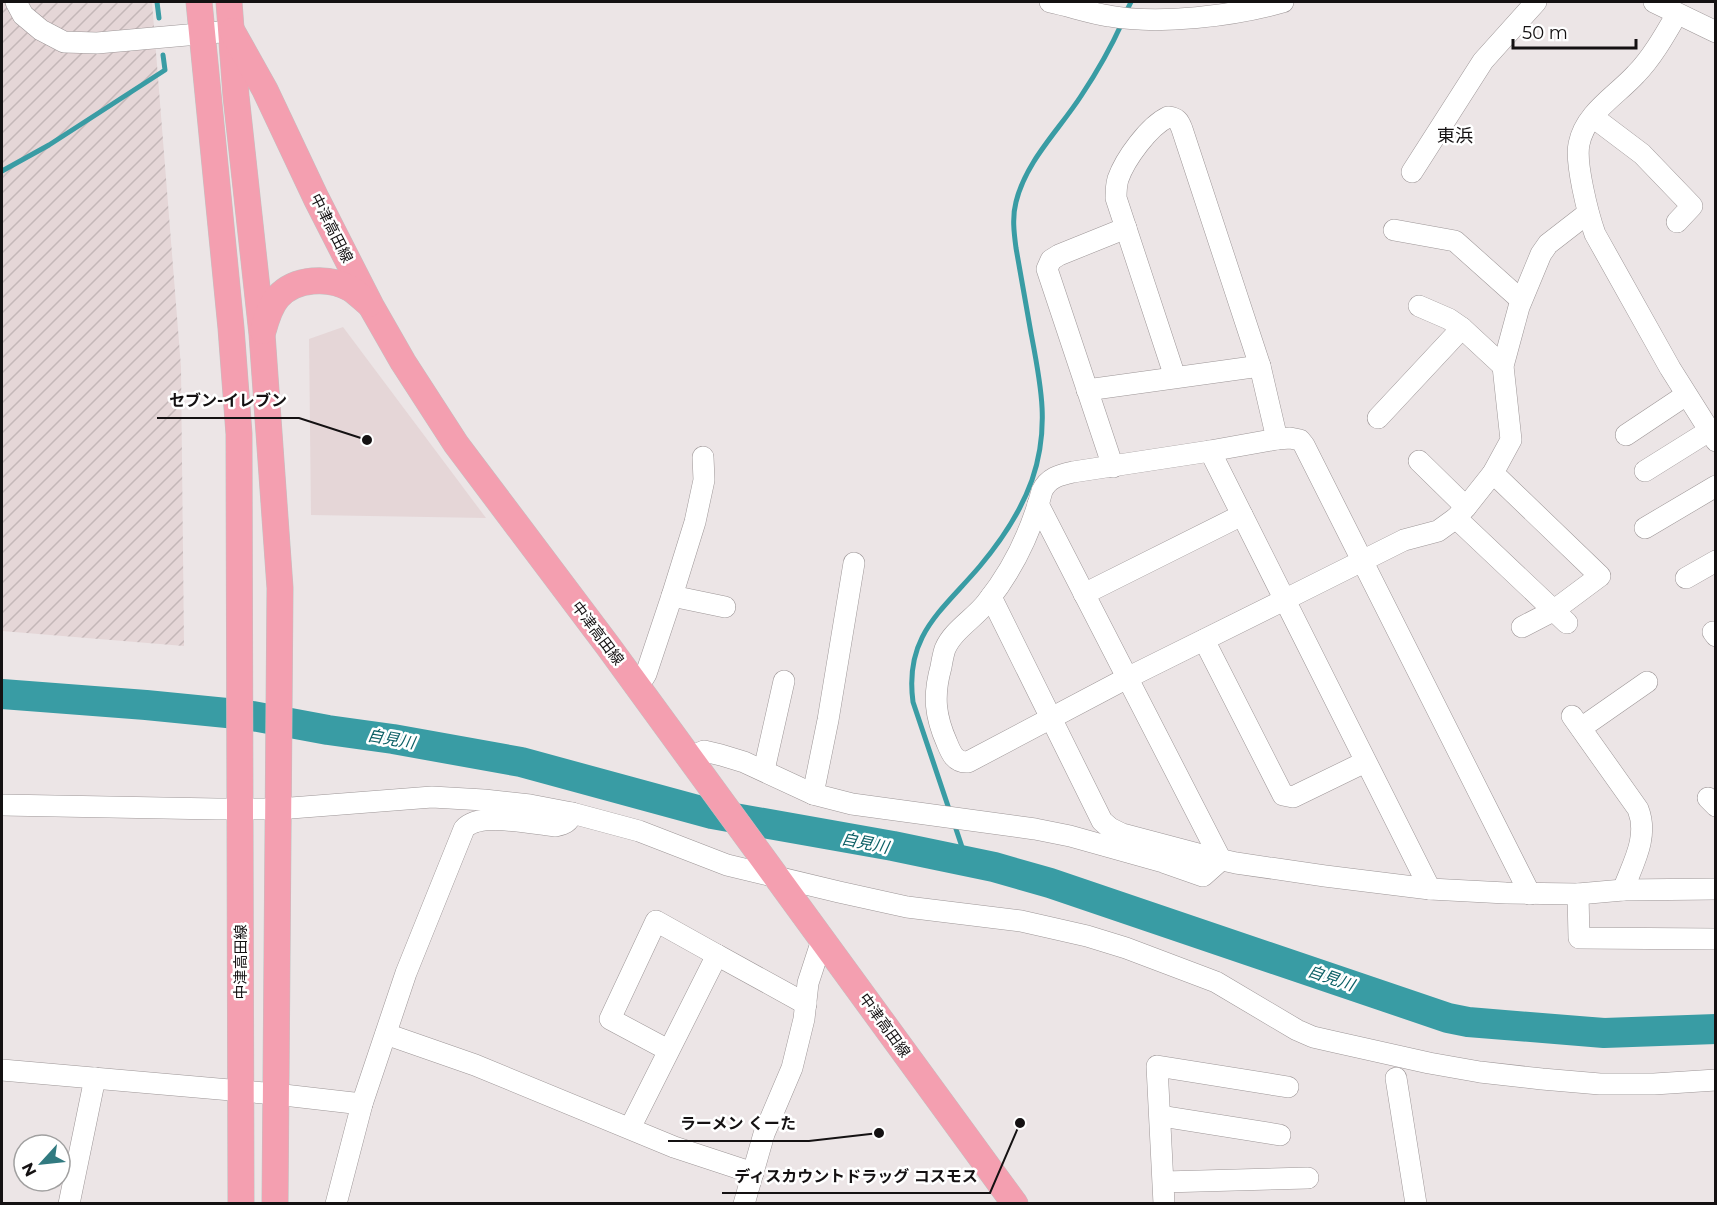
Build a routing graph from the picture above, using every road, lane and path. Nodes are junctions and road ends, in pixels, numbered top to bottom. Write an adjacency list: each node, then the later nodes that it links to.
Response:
1 (16, 2): 11 (street)
2 (199, 2): 11 (main road, 中津高田線)
3 (229, 2): 9 (main road, 中津高田線)
4 (1050, 2): 5 (street)
5 (1283, 2)
6 (1536, 2): 15 (street)
7 (1654, 2): 8 (street)
8 (1677, 14): 10 (street); 14 (street)
9 (231, 32): 11 (street); 12 (main road, 中津高田線); 13 (main road, 中津高田線)
10 (1716, 32)
11 (202, 34): 20 (main road, 中津高田線)
12 (266, 90): 13 (main road); 22 (main road, 中津高田線)
13 (236, 96): 20 (main road); 25 (main road, 中津高田線)
14 (1593, 117): 16 (street); 17 (street)
15 (1412, 172)
16 (1588, 213): 21 (street); 30 (street)
17 (1677, 222)
18 (1126, 228): 26 (street); 28 (street); 29 (street)
19 (1394, 230): 21 (street)
20 (225, 265): 88 (main road, 中津高田線)
21 (1521, 300): 27 (street)
22 (371, 306): 25 (main road); 61 (main road, 中津高田線)
23 (1419, 306): 24 (street)
24 (1462, 328): 27 (street); 31 (street)
25 (262, 334): 68 (main road, 中津高田線)
26 (1260, 366): 28 (street); 34 (street)
27 (1503, 366): 40 (street)
28 (1175, 377): 29 (street)
29 (1087, 390): 38 (street)
30 (1686, 395): 32 (street); 33 (street)
31 (1378, 418)
32 (1626, 435)
33 (1712, 436): 39 (street)
34 (1277, 438): 35 (street); 46 (street)
35 (1210, 451): 38 (street); 44 (street)
36 (703, 457): 51 (street)
37 (1419, 461): 43 (street)
38 (1113, 466): 42 (street)
39 (1645, 471)
40 (1493, 473): 43 (street); 55 (street)
41 (1716, 486): 45 (street)
42 (1038, 504): 50 (street); 52 (street)
43 (1461, 513): 46 (street); 55 (street)
44 (1242, 514): 50 (street); 53 (street)
45 (1645, 528)
46 (1363, 560): 53 (street); 75 (street)
47 (1716, 561): 49 (street)
48 (854, 563): 66 (street)
49 (1686, 578)
50 (1084, 594): 58 (street)
51 (672, 596): 54 (street); 61 (street)
52 (991, 597): 62 (street); 62 (street)
53 (1284, 600): 57 (street); 64 (street)
54 (725, 607)
55 (1560, 617): 56 (street)
56 (1522, 627)
57 (1204, 640): 58 (street); 64 (street)
58 (1127, 678): 62 (street); 70 (street)
59 (784, 681): 65 (street)
60 (1647, 682): 74 (street)
61 (638, 687): 63 (main road, 中津高田線)
62 (1051, 717): 70 (street)
63 (690, 758): 65 (street); 71 (main road, 中津高田線)
64 (1365, 762): 72 (street)
65 (764, 770): 66 (street)
66 (813, 794): 70 (street)
67 (2, 805): 68 (street)
68 (278, 809): 69 (street); 89 (main road, 中津高田線)
69 (572, 813): 71 (street); 81 (street)
70 (1221, 860): 72 (street)
71 (771, 868): 78 (main road, 中津高田線); 86 (street)
72 (1430, 889): 75 (street)
73 (1716, 889): 74 (street)
74 (1623, 890): 76 (street)
75 (1530, 894): 76 (street)
76 (1578, 894): 77 (street)
77 (1716, 939)
78 (822, 940): 80 (street); 102 (main road, 中津高田線)
79 (717, 955): 80 (street); 82 (street); 82 (street)
80 (806, 1004): 94 (street)
81 (386, 1034): 90 (street); 92 (street)
82 (668, 1050): 92 (street)
83 (2, 1070): 84 (street)
84 (95, 1078): 88 (street); 97 (street)
85 (1396, 1078): 104 (street)
86 (1716, 1080)
87 (1288, 1087): 91 (street)
88 (241, 1091): 89 (street); 98 (main road, 中津高田線)
89 (275, 1094): 90 (street); 99 (main road, 中津高田線)
90 (362, 1104): 100 (street)
91 (1161, 1116): 93 (street); 96 (street)
92 (630, 1128): 94 (street)
93 (1280, 1135)
94 (753, 1173): 101 (street)
95 (1308, 1178): 96 (street)
96 (1164, 1182): 103 (street)
97 (69, 1203)
98 (241, 1203)
99 (275, 1203)
100 (336, 1203)
101 (744, 1203)
102 (1015, 1203)
103 (1164, 1203)
104 (1416, 1203)

